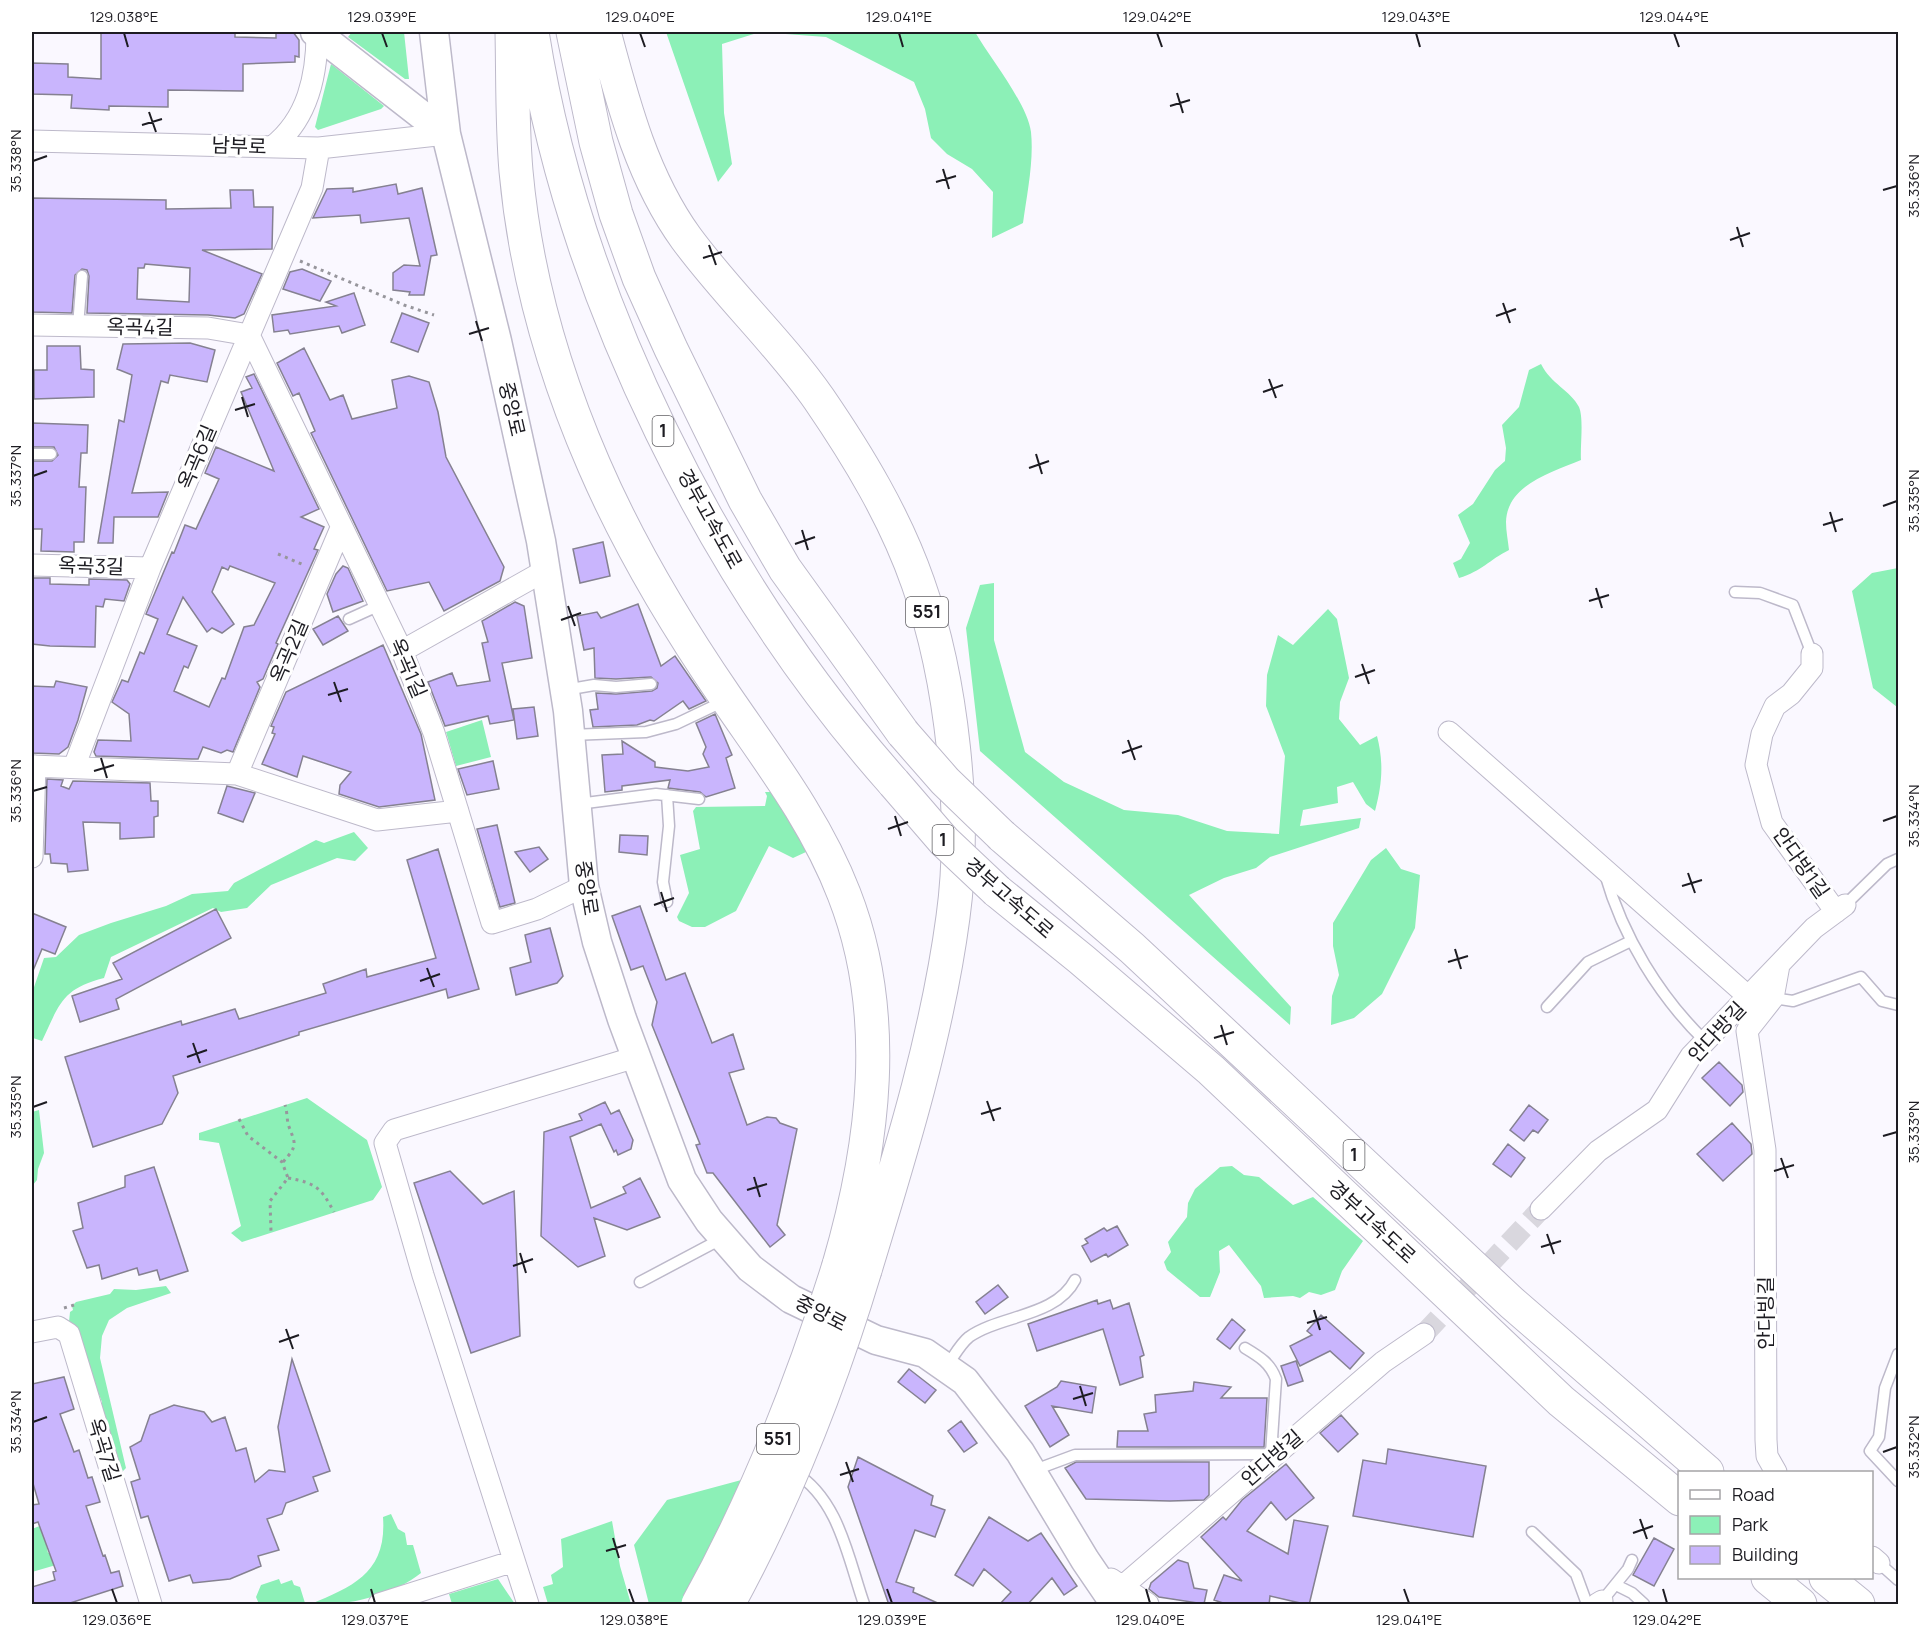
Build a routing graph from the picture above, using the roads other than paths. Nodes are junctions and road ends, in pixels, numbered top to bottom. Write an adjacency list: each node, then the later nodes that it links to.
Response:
1 (318, 32): 7 (main road); 9 (street)
2 (434, 32): 7 (main road, 중앙로)
3 (512, 32): 54 (highway, 551)
4 (532, 32): 68 (highway, 경부고속도로 / 1, bridge)
5 (573, 32): 64 (highway, 경부고속도로 / 1, bridge)
6 (604, 32): 54 (highway, 551)
7 (446, 134): 10 (street, 남부로); 20 (main road, 중앙로)
8 (32, 141): 9 (street, 남부로)
9 (272, 147): 10 (street, 남부로)
10 (319, 148): 14 (street, 옥곡6길)
11 (82, 276): 13 (lane)
12 (32, 325): 13 (street, 옥곡4길)
13 (78, 326): 14 (street, 옥곡4길)
14 (249, 334): 17 (street, 옥곡1길); 19 (street, 옥곡6길)
15 (32, 454): 16 (lane)
16 (51, 454)
17 (341, 528): 22 (street, 옥곡1길); 33 (street, 옥곡2길)
18 (32, 565): 19 (street, 옥곡3길)
19 (150, 568): 32 (street, 옥곡6길)
20 (546, 570): 24 (street); 27 (main road, 중앙로)
21 (1735, 592): 25 (lane)
22 (380, 606): 23 (lane); 24 (street, 옥곡1길)
23 (350, 619)
24 (402, 651): 37 (street, 옥곡1길)
25 (1812, 654): 43 (street, 안다방1길)
26 (651, 684): 27 (lane)
27 (565, 690): 30 (main road, 중앙로)
28 (733, 728): 30 (lane)
29 (1449, 732): 40 (street)
30 (570, 735): 36 (main road, 중앙로)
31 (33, 766): 32 (street); 38 (street)
32 (74, 767): 33 (street)
33 (237, 774): 37 (street)
34 (667, 795): 35 (lane); 36 (lane); 42 (lane)
35 (699, 799)
36 (578, 804): 41 (main road, 중앙로)
37 (458, 811): 41 (street, 옥곡1길)
38 (32, 857)
39 (1899, 859): 43 (lane, 안다방길)
40 (1604, 870): 44 (lane); 45 (street)
41 (584, 886): 51 (main road, 중앙로)
42 (667, 902)
43 (1840, 909): 45 (street, 안다방길)
44 (1631, 941): 47 (lane); 50 (lane)
45 (1763, 1002): 46 (lane, 안다방길); 48 (street, 안다방길); 49 (street)
46 (1899, 1005)
47 (1547, 1007)
48 (1727, 1019): 49 (street); 50 (street, 안다방길)
49 (1748, 1031): 65 (street, 안다빙길)
50 (1705, 1041): 52 (street, 안다방길)
51 (636, 1057): 53 (main road, 중앙로); 72 (street)
52 (1540, 1209)
53 (723, 1238): 56 (lane); 61 (main road, 중앙로)
54 (852, 1268): 81 (highway, 551, bridge); 82 (highway, 551, bridge)
55 (1075, 1280): 61 (lane)
56 (640, 1282)
57 (32, 1332): 78 (street, 옥곡7길)
58 (1424, 1334): 62 (street, 안다방길)
59 (1245, 1348): 62 (lane)
60 (1899, 1354): 67 (lane)
61 (946, 1367): 66 (main road, 중앙로)
62 (1273, 1454): 66 (lane); 76 (street, 안다방길)
63 (775, 1463): 83 (lane)
64 (1705, 1471)
65 (1775, 1471)
66 (1032, 1472): 76 (main road, 중앙로)
67 (1899, 1481)
68 (1678, 1497)
69 (1532, 1532): 77 (lane)
70 (1632, 1560): 77 (lane)
71 (1875, 1560): 75 (lane)
72 (514, 1561): 79 (street); 80 (street)
73 (1769, 1579): 86 (highway)
74 (1827, 1579): 87 (highway)
75 (1899, 1581)
76 (1119, 1595): 84 (street)
77 (1600, 1599): 85 (lane)
78 (151, 1605)
79 (379, 1605)
80 (528, 1605)
81 (698, 1605)
82 (728, 1605)
83 (864, 1605)
84 (1148, 1605)
85 (1644, 1605)
86 (1800, 1605)
87 (1858, 1605)

